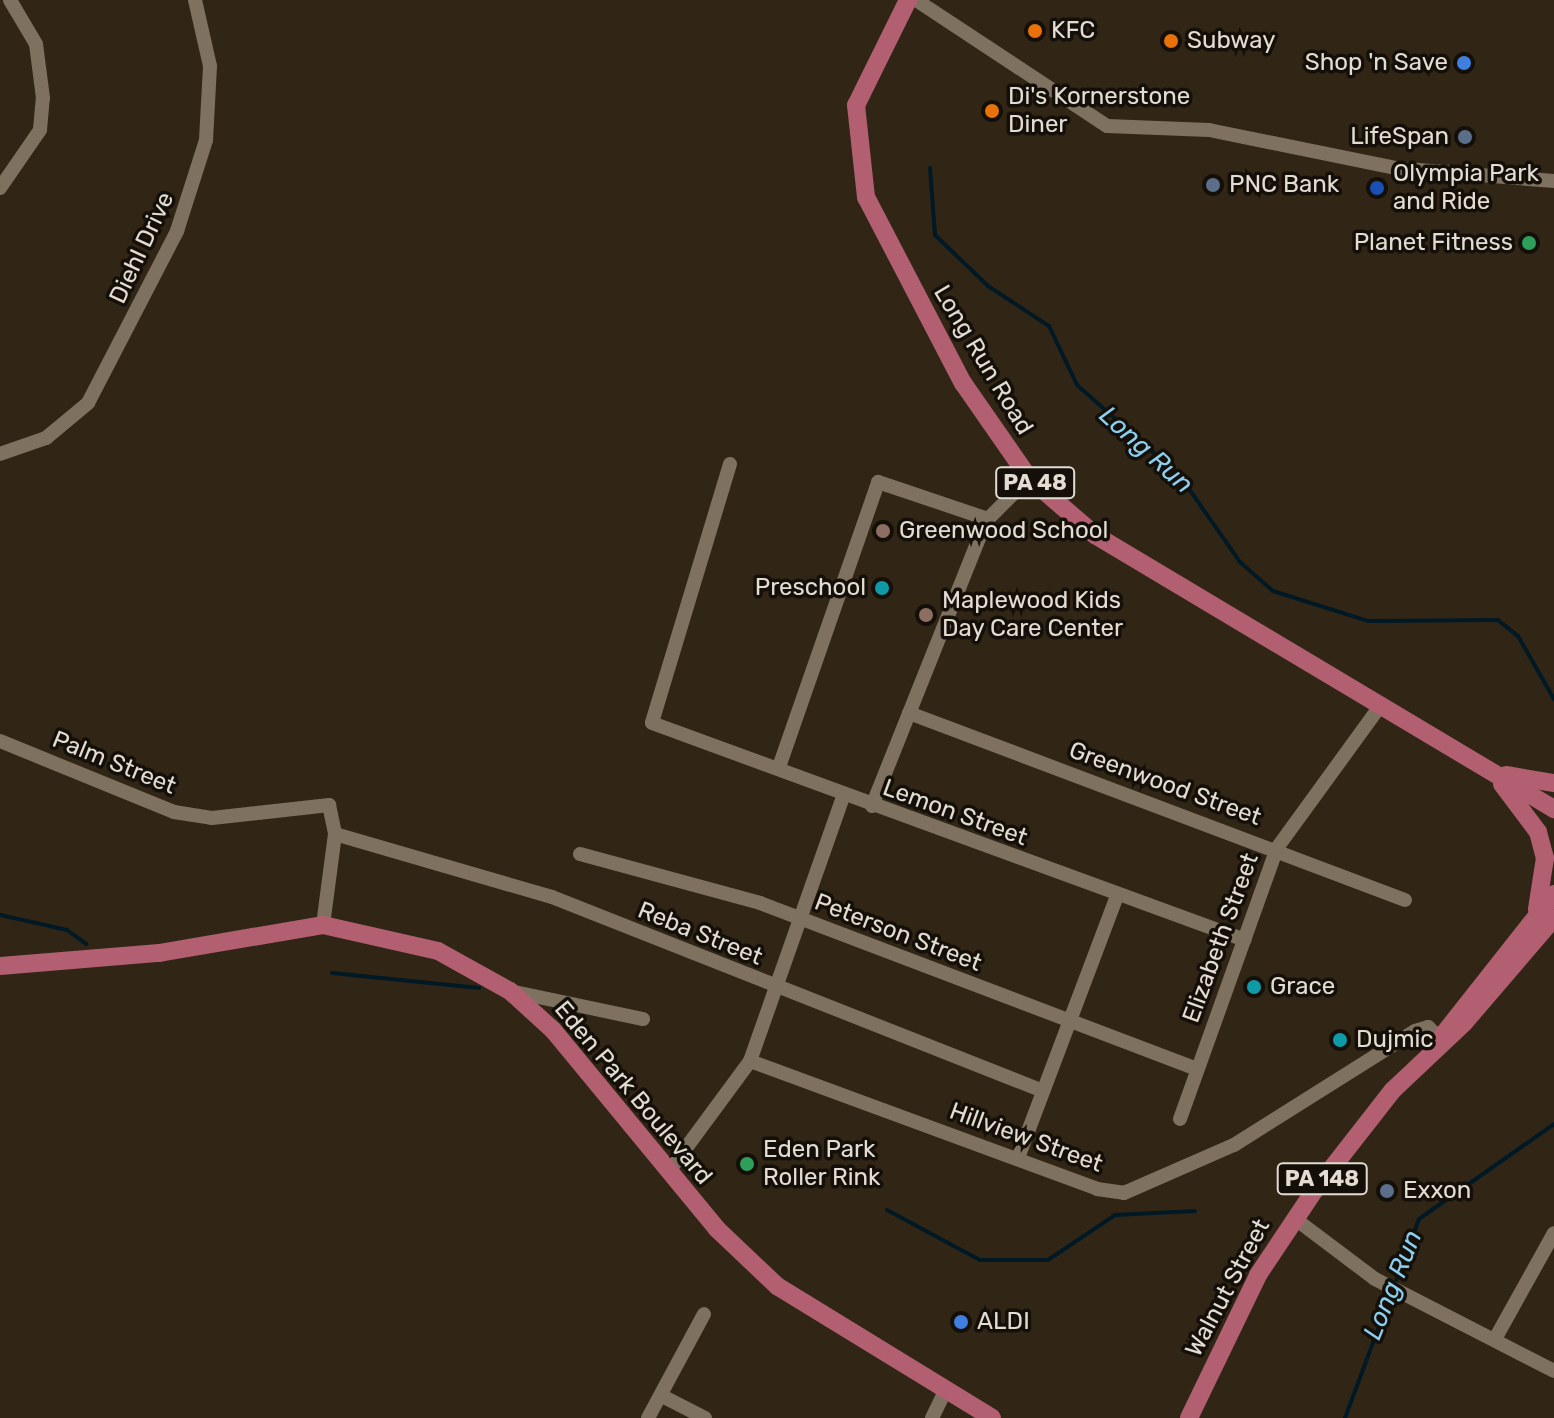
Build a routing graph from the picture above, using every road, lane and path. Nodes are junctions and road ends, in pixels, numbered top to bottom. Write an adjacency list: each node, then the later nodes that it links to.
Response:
1 (10, 0): 6 (street)
2 (195, 0): 7 (street, Diehl Drive)
3 (908, 0): 9 (main road, Long Run Road / PA 48)
4 (916, 0): 5 (street)
5 (1554, 181)
6 (0, 188)
7 (0, 454)
8 (730, 464): 14 (street, Lemon Street)
9 (1029, 478): 10 (street); 11 (main road, Long Run Road / PA 48)
10 (988, 519): 12 (street); 14 (street)
11 (1380, 706): 15 (main road, Long Run Road / PA 48); 21 (street, Elizabeth Street)
12 (909, 713): 18 (street); 21 (street, Greenwood Street)
13 (0, 741): 20 (street, Palm Street)
14 (779, 767): 17 (street, Lemon Street)
15 (1493, 773): 16 (main road, PA 48); 19 (main road, Long Run Road / PA 48); 28 (main road)
16 (1554, 783)
17 (844, 794): 18 (street, Lemon Street); 27 (street)
18 (872, 806): 24 (street, Lemon Street)
19 (1554, 809)
20 (335, 834): 29 (street); 32 (street, Reba Street)
21 (1277, 848): 25 (street, Greenwood Street); 30 (street, Elizabeth Street)
22 (580, 854): 27 (street, Peterson Street)
23 (1554, 894): 28 (main road, Walnut Street / PA 148)
24 (1117, 896): 30 (street, Lemon Street); 35 (street)
25 (1405, 900)
26 (1554, 918): 36 (main road, Walnut Street / PA 148)
27 (801, 919): 32 (street); 35 (street, Peterson Street)
28 (1534, 919): 36 (main road, Walnut Street / PA 148)
29 (323, 925): 31 (main road, Eden Park Boulevard); 33 (main road, Eden Park Boulevard)
30 (1245, 940): 38 (street, Elizabeth Street)
31 (0, 966)
32 (774, 989): 37 (street); 39 (street, Reba Street)
33 (510, 991): 34 (street); 42 (main road, Eden Park Boulevard)
34 (643, 1019)
35 (1069, 1022): 38 (street, Peterson Street); 39 (street)
36 (1441, 1039): 41 (street, Hillview Street); 43 (main road, Walnut Street / PA 148)
37 (750, 1061): 41 (street, Hillview Street); 42 (street)
38 (1196, 1069): 40 (street, Elizabeth Street)
39 (1043, 1091): 41 (street)
40 (1180, 1119)
41 (1018, 1158)
42 (669, 1171): 48 (main road, Eden Park Boulevard)
43 (1294, 1218): 46 (street); 54 (main road, Walnut Street / PA 148)
44 (1554, 1233): 46 (street)
45 (704, 1314): 49 (street)
46 (1495, 1339): 47 (street)
47 (1554, 1371)
48 (944, 1393): 52 (street); 53 (main road, Eden Park Boulevard)
49 (664, 1397): 50 (street); 51 (street)
50 (648, 1418)
51 (705, 1418)
52 (932, 1418)
53 (992, 1418)
54 (1189, 1418)

